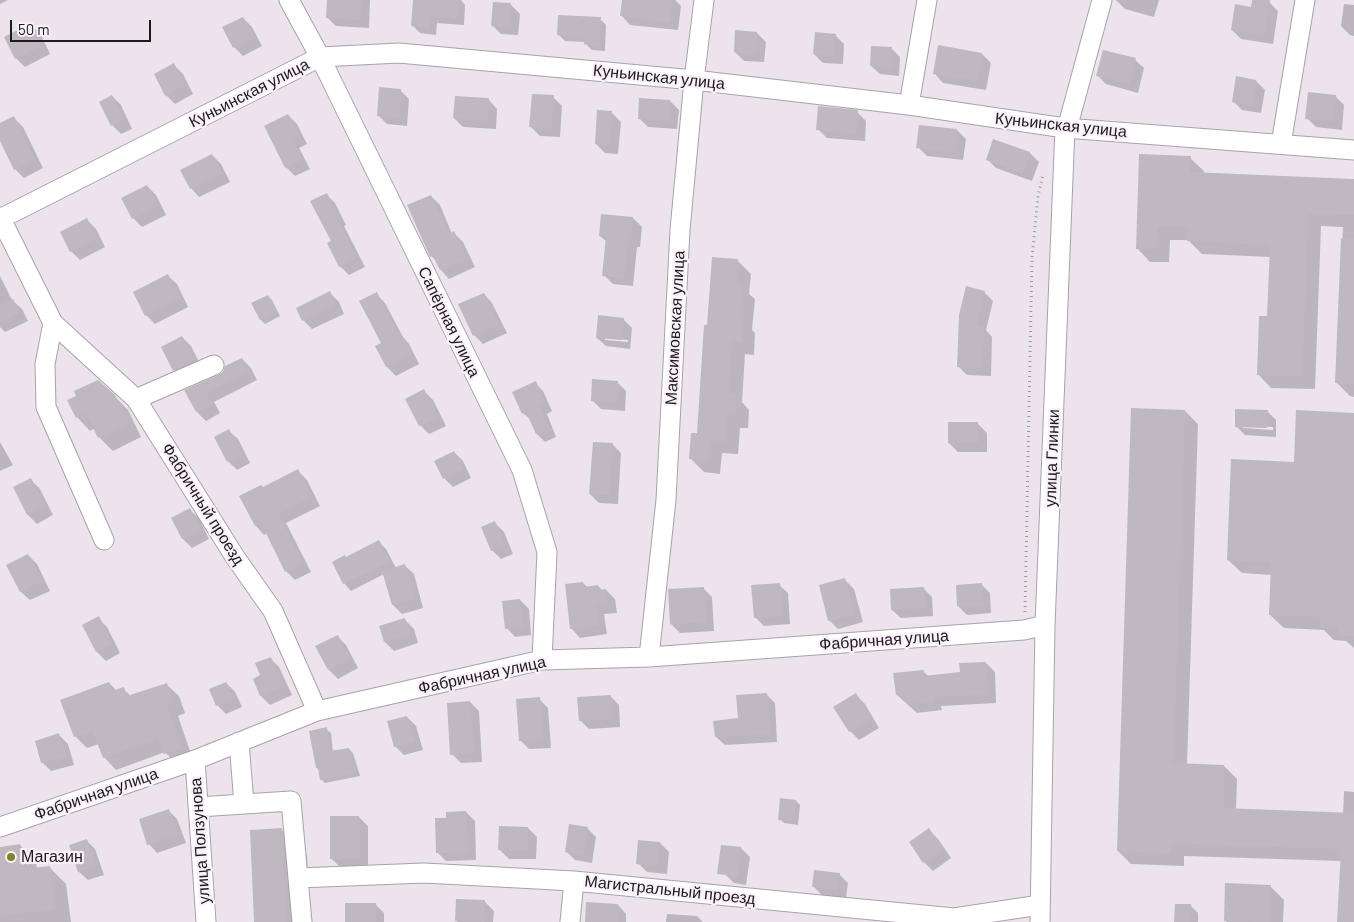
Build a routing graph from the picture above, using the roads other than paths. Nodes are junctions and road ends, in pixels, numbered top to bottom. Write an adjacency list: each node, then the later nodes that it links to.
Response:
1 (289, 0): 6 (street, Сапёрная улица)
2 (704, 0): 7 (street, Максимовская улица)
3 (927, 0): 8 (street)
4 (1102, 0): 9 (street, улица Глинки)
5 (1305, 0): 10 (street)
6 (320, 57): 7 (street, Куньинская улица); 12 (street, Куньинская улица); 19 (street, Сапёрная улица)
7 (694, 80): 8 (street, Куньинская улица); 18 (street, Максимовская улица)
8 (909, 105): 9 (street, Куньинская улица)
9 (1065, 128): 10 (street, Куньинская улица); 17 (street, улица Глинки)
10 (1280, 144): 11 (street, Куньинская улица)
11 (1354, 150)
12 (0, 218): 13 (street)
13 (53, 323): 15 (street, Фабричный проезд); 16 (street)
14 (214, 365): 15 (street)
15 (136, 399): 20 (street, Фабричный проезд)
16 (104, 540)
17 (1045, 625): 18 (street, Фабричная улица); 28 (street, улица Глинки)
18 (649, 657): 19 (street, Фабричная улица)
19 (542, 660): 20 (street, Фабричная улица)
20 (317, 711): 21 (street, Фабричная улица)
21 (239, 742): 22 (street, Фабричная улица); 23 (street)
22 (195, 760): 24 (street, улица Ползунова); 25 (street, Фабричная улица)
23 (244, 804): 24 (street); 26 (street)
24 (198, 807): 29 (street, улица Ползунова)
25 (0, 827)
26 (298, 878): 27 (street, Магистральный проезд); 30 (street)
27 (574, 881): 28 (street, Магистральный проезд); 31 (street)
28 (1040, 914)
29 (206, 922)
30 (302, 922)
31 (570, 922)

